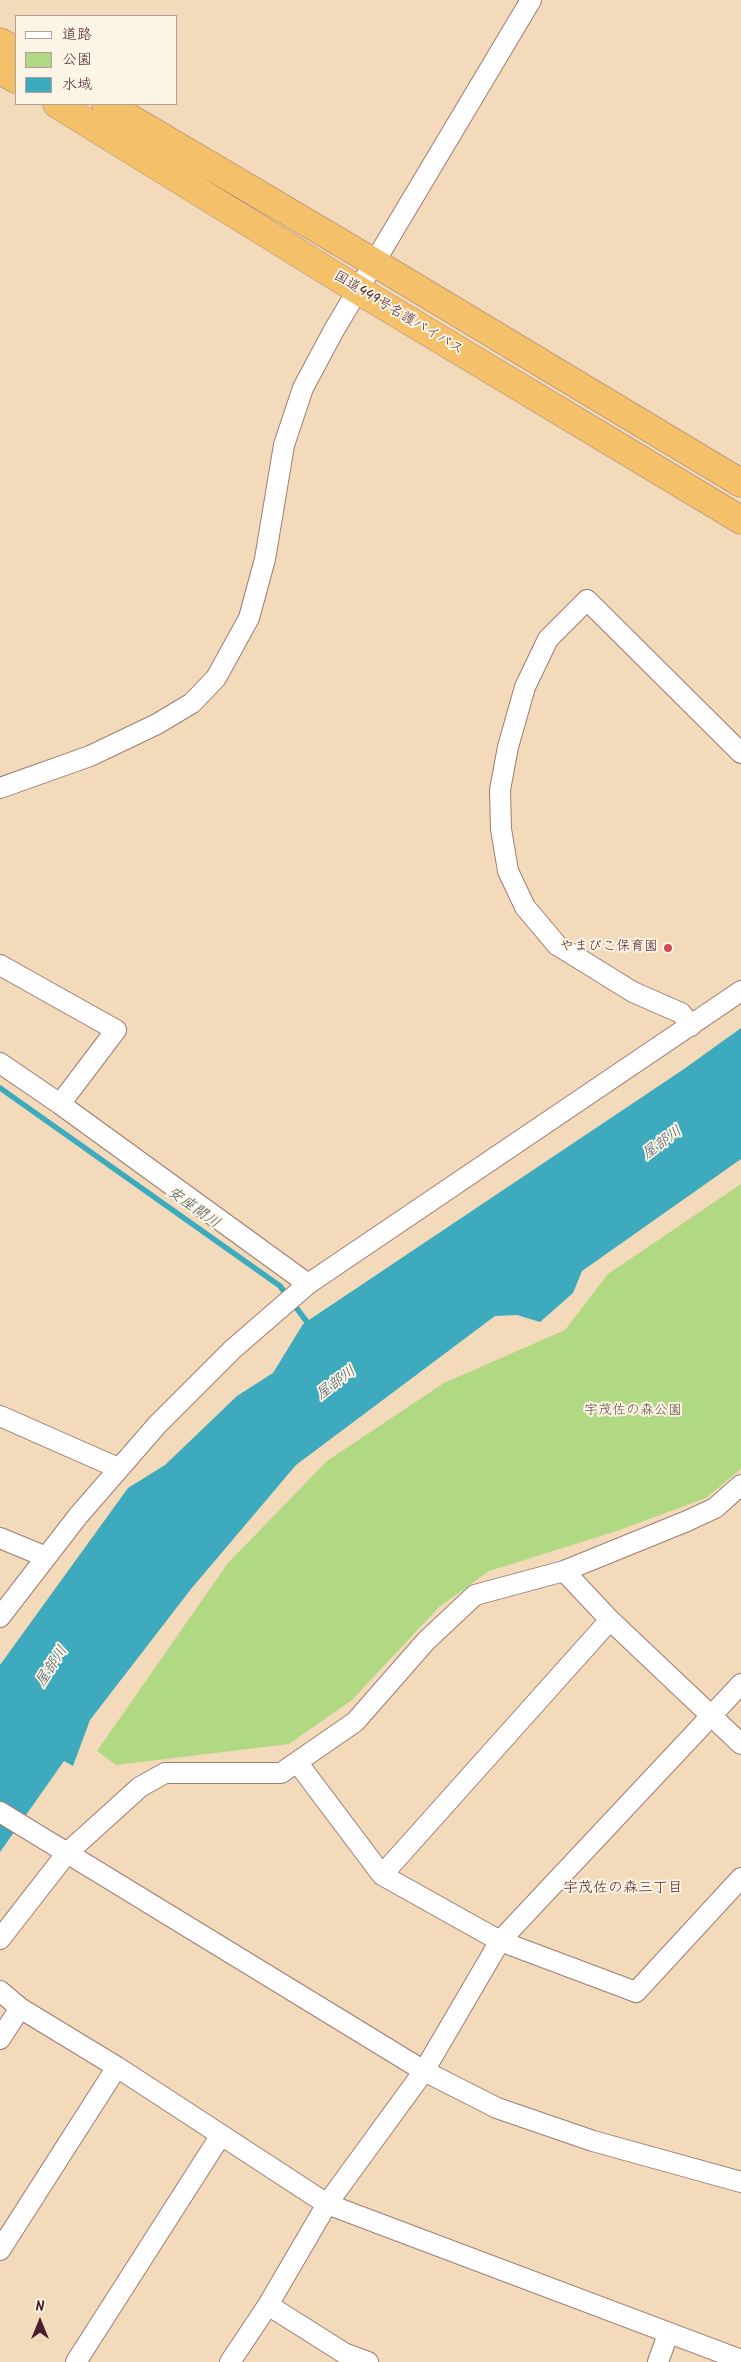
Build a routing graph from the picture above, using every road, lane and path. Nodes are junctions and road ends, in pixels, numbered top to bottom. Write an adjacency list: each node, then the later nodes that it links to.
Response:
1 (531, 0): 8 (street)
2 (0, 42): 3 (highway)
3 (15, 50)
4 (0, 70): 5 (highway)
5 (15, 78)
6 (59, 105): 9 (highway, 国道449号名護バイパス)
7 (108, 105): 8 (highway)
8 (375, 262): 9 (street); 10 (highway)
9 (358, 290): 11 (highway, 国道449号名護バイパス); 13 (street)
10 (741, 483)
11 (741, 520)
12 (741, 753): 16 (street)
13 (0, 788)
14 (0, 965): 18 (street)
15 (741, 991): 16 (street)
16 (691, 1026): 19 (street)
17 (0, 1063): 18 (street)
18 (60, 1104): 19 (street)
19 (308, 1284): 21 (street)
20 (0, 1416): 21 (street)
21 (118, 1468): 24 (street)
22 (741, 1485): 25 (street)
23 (0, 1538): 24 (street)
24 (46, 1557): 26 (street)
25 (564, 1571): 27 (street); 31 (street)
26 (0, 1617)
27 (610, 1620): 29 (street); 34 (street)
28 (741, 1684): 29 (street)
29 (710, 1716): 30 (street); 37 (street)
30 (741, 1744)
31 (297, 1762): 33 (street); 34 (street)
32 (0, 1812): 33 (street)
33 (68, 1853): 36 (street); 42 (street)
34 (382, 1875): 37 (street)
35 (741, 1878): 37 (street)
36 (0, 1939)
37 (500, 1941): 42 (street)
38 (0, 1991): 39 (street)
39 (20, 2008): 40 (street); 41 (street)
40 (0, 2039)
41 (117, 2068): 43 (street); 46 (street)
42 (424, 2071): 44 (street); 45 (street)
43 (222, 2135): 45 (street); 51 (street)
44 (741, 2182)
45 (327, 2204): 47 (street); 48 (street)
46 (0, 2250)
47 (268, 2305): 49 (street); 52 (street)
48 (668, 2334): 50 (street); 54 (street)
49 (342, 2358): 53 (street)
50 (741, 2360)
51 (76, 2362)
52 (230, 2362)
53 (368, 2362)
54 (658, 2362)

